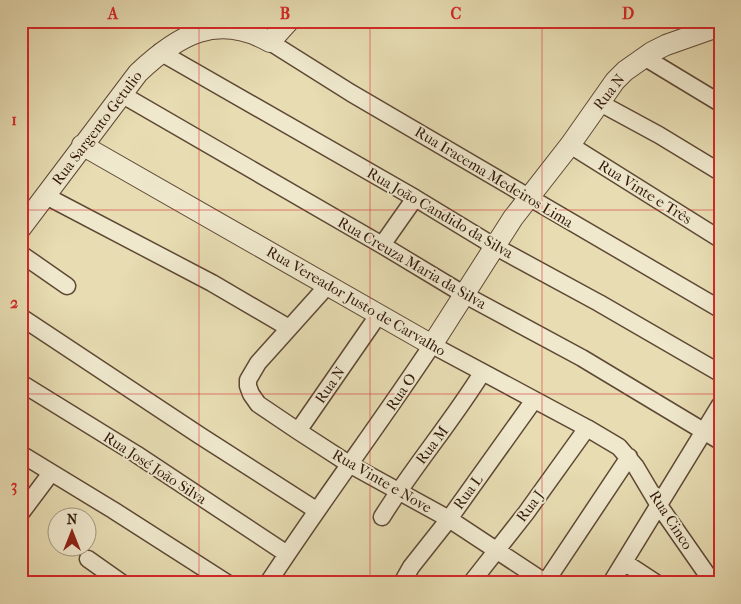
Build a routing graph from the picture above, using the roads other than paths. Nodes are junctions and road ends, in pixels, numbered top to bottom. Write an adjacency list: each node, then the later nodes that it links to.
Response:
1 (289, 21): 4 (street)
2 (223, 24): 4 (street, Rua Sargento Getulio); 5 (street, Rua Sargento Getulio)
3 (715, 32): 6 (street, Rua N)
4 (270, 42): 15 (street, Rua Iracema Medeiros Lima)
5 (160, 52): 7 (street, Rua Sargento Getulio); 14 (street, Rua João Candido da Silva)
6 (644, 57): 8 (street, Rua N); 9 (street)
7 (121, 94): 10 (street, Rua Sargento Getulio); 18 (street, Rua Creuza Maria da Silva)
8 (600, 103): 11 (street, Rua N); 12 (street)
9 (720, 103)
10 (82, 145): 13 (street, Rua Sargento Getulio); 22 (street, Rua Vereador Justo de Carvalho)
11 (570, 145): 15 (street, Rua N); 17 (street, Rua Vinte e Três)
12 (720, 172)
13 (46, 196): 16 (street, Rua Sargento Getulio); 27 (street)
14 (415, 198): 18 (street); 19 (street, Rua João Candido da Silva)
15 (528, 198): 19 (street, Rua O); 24 (street, Rua Iracema Medeiros Lima)
16 (21, 228)
17 (720, 239)
18 (382, 245): 23 (street, Rua Creuza Maria da Silva)
19 (494, 246): 23 (street, Rua O); 30 (street, Rua João Candido da Silva)
20 (21, 254): 21 (street)
21 (67, 286)
22 (328, 286): 25 (street, Rua Vereador Justo de Carvalho); 27 (street, Rua Vinte e Nove)
23 (465, 295): 28 (street, Rua O); 36 (street, Rua Creuza Maria da Silva)
24 (720, 309)
25 (379, 314): 28 (street, Rua Vereador Justo de Carvalho); 35 (street, Rua N)
26 (21, 317): 44 (street)
27 (289, 328): 35 (street, Rua Vinte e Nove)
28 (432, 345): 29 (street, Rua Vereador Justo de Carvalho); 40 (street, Rua O)
29 (482, 372): 32 (street, Rua Vereador Justo de Carvalho); 42 (street, Rua M)
30 (720, 373)
31 (21, 383): 49 (street, Rua José João Silva)
32 (534, 400): 34 (street, Rua Vereador Justo de Carvalho); 47 (street, Rua L)
33 (720, 405): 36 (street)
34 (587, 428): 39 (street, Rua Vereador Justo de Carvalho); 48 (street, Rua J)
35 (298, 431): 40 (street, Rua Vinte e Nove)
36 (704, 432): 37 (street, Rua Creuza Maria da Silva); 43 (street)
37 (720, 441)
38 (21, 454): 41 (street)
39 (629, 457): 43 (street, Rua Cinco); 57 (street)
40 (349, 464): 42 (street, Rua Vinte e Nove); 44 (street, Rua O)
41 (51, 473): 45 (street); 53 (street)
42 (398, 490): 46 (street, Rua M); 47 (street, Rua Vinte e Nove)
43 (658, 504): 51 (street); 60 (street, Rua Cinco)
44 (316, 510): 49 (street, Rua O)
45 (21, 513)
46 (382, 516)
47 (449, 519): 48 (street, Rua Vinte e Nove); 55 (street, Rua L)
48 (496, 551): 56 (street, Rua J); 57 (street, Rua Vinte e Nove)
49 (287, 554): 54 (street, Rua O)
50 (88, 559): 52 (street)
51 (624, 562): 58 (street); 59 (street)
52 (122, 583)
53 (226, 583)
54 (268, 583)
55 (402, 583)
56 (471, 583)
57 (546, 583)
58 (610, 583)
59 (656, 583)
60 (713, 583)

